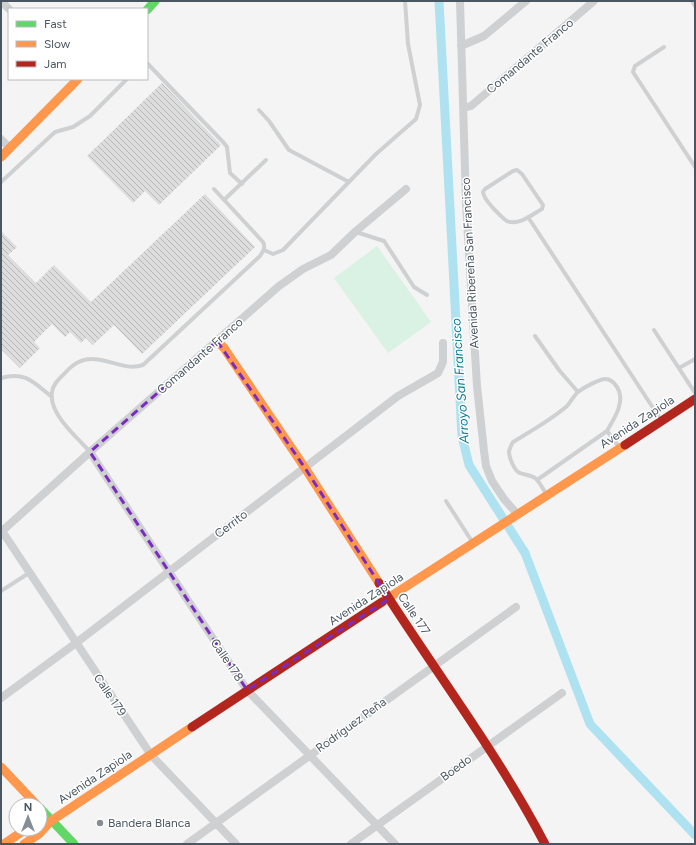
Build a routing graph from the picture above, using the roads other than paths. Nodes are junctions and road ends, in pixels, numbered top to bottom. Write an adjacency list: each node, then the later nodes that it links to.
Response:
1 (405, 1): 20 (lane)
2 (526, 1): 7 (street)
3 (594, 1): 12 (street, Comandante Franco)
4 (692, 1): 6 (lane)
5 (462, 2): 7 (street, Avenida Ribereña San Francisco)
6 (695, 6)
7 (461, 46): 12 (street, Avenida Ribereña San Francisco)
8 (664, 47): 18 (lane)
9 (148, 64): 21 (lane)
10 (77, 80): 15 (main road)
11 (126, 80): 19 (lane)
12 (464, 108): 48 (street, Avenida Ribereña San Francisco)
13 (259, 110): 20 (lane)
14 (1, 139): 15 (street)
15 (10, 148): 16 (main road)
16 (1, 157)
17 (266, 160): 21 (lane)
18 (695, 167)
19 (1, 182)
20 (349, 182): 27 (lane)
21 (242, 184): 24 (lane)
22 (214, 189): 24 (lane)
23 (406, 189): 26 (street, Comandante Franco)
24 (224, 200): 27 (lane)
25 (528, 217): 25 (lane); 40 (lane)
26 (356, 231): 28 (lane); 31 (street, Comandante Franco)
27 (264, 250): 38 (lane)
28 (428, 295)
29 (654, 330): 34 (lane)
30 (535, 336): 36 (lane)
31 (217, 341): 43 (street, Comandante Franco); 44 (main road, Calle 177)
32 (442, 343): 44 (street, Cerrito)
33 (695, 359): 34 (lane)
34 (679, 368): 37 (lane)
35 (1, 378): 38 (lane)
36 (578, 392): 41 (lane); 45 (lane)
37 (695, 393)
38 (52, 397): 43 (lane)
39 (695, 399): 40 (main road, Avenida Zapiola)
40 (661, 420): 42 (main road, Avenida Zapiola)
41 (606, 431): 42 (lane); 45 (lane)
42 (620, 447): 46 (main road, Avenida Zapiola)
43 (90, 452): 49 (street, Comandante Franco); 52 (street, Calle 178)
44 (305, 468): 52 (street, Cerrito); 54 (main road, Calle 177)
45 (537, 480): 46 (lane)
46 (547, 496): 48 (main road, Avenida Zapiola)
47 (446, 502): 50 (lane)
48 (515, 517): 50 (main road, Avenida Zapiola)
49 (2, 532): 51 (street, Calle 179)
50 (473, 544): 54 (main road, Avenida Zapiola)
51 (30, 572): 53 (lane); 56 (street, Calle 179)
52 (168, 572): 56 (street, Cerrito); 58 (street, Calle 178)
53 (1, 591)
54 (389, 599): 57 (main road, Calle 177); 58 (main road, Avenida Zapiola)
55 (516, 607): 57 (street, Rodríguez Peña)
56 (76, 643): 60 (street, Cerrito); 62 (street, Calle 179)
57 (434, 665): 61 (main road, Calle 177); 63 (street, Rodríguez Peña)
58 (247, 690): 62 (main road, Avenida Zapiola); 63 (street, Calle 178)
59 (562, 693): 61 (street, Boedo)
60 (1, 698)
61 (487, 745): 70 (street, Boedo); 79 (main road, Calle 177)
62 (151, 755): 67 (main road, Avenida Zapiola); 69 (street, Calle 179)
63 (309, 755): 69 (street, Rodríguez Peña); 70 (street, Calle 178)
64 (1, 767): 65 (main road)
65 (29, 797)
66 (48, 817): 67 (main road)
67 (51, 820): 68 (main road); 73 (main road); 74 (main road)
68 (48, 821)
69 (215, 823): 75 (street, Rodríguez Peña); 76 (street, Calle 179)
70 (377, 825): 77 (street, Boedo); 78 (street, Calle 178)
71 (14, 837): 72 (main road)
72 (4, 844)
73 (24, 844)
74 (74, 844)
75 (187, 844)
76 (236, 844)
77 (351, 844)
78 (395, 844)
79 (545, 844)

